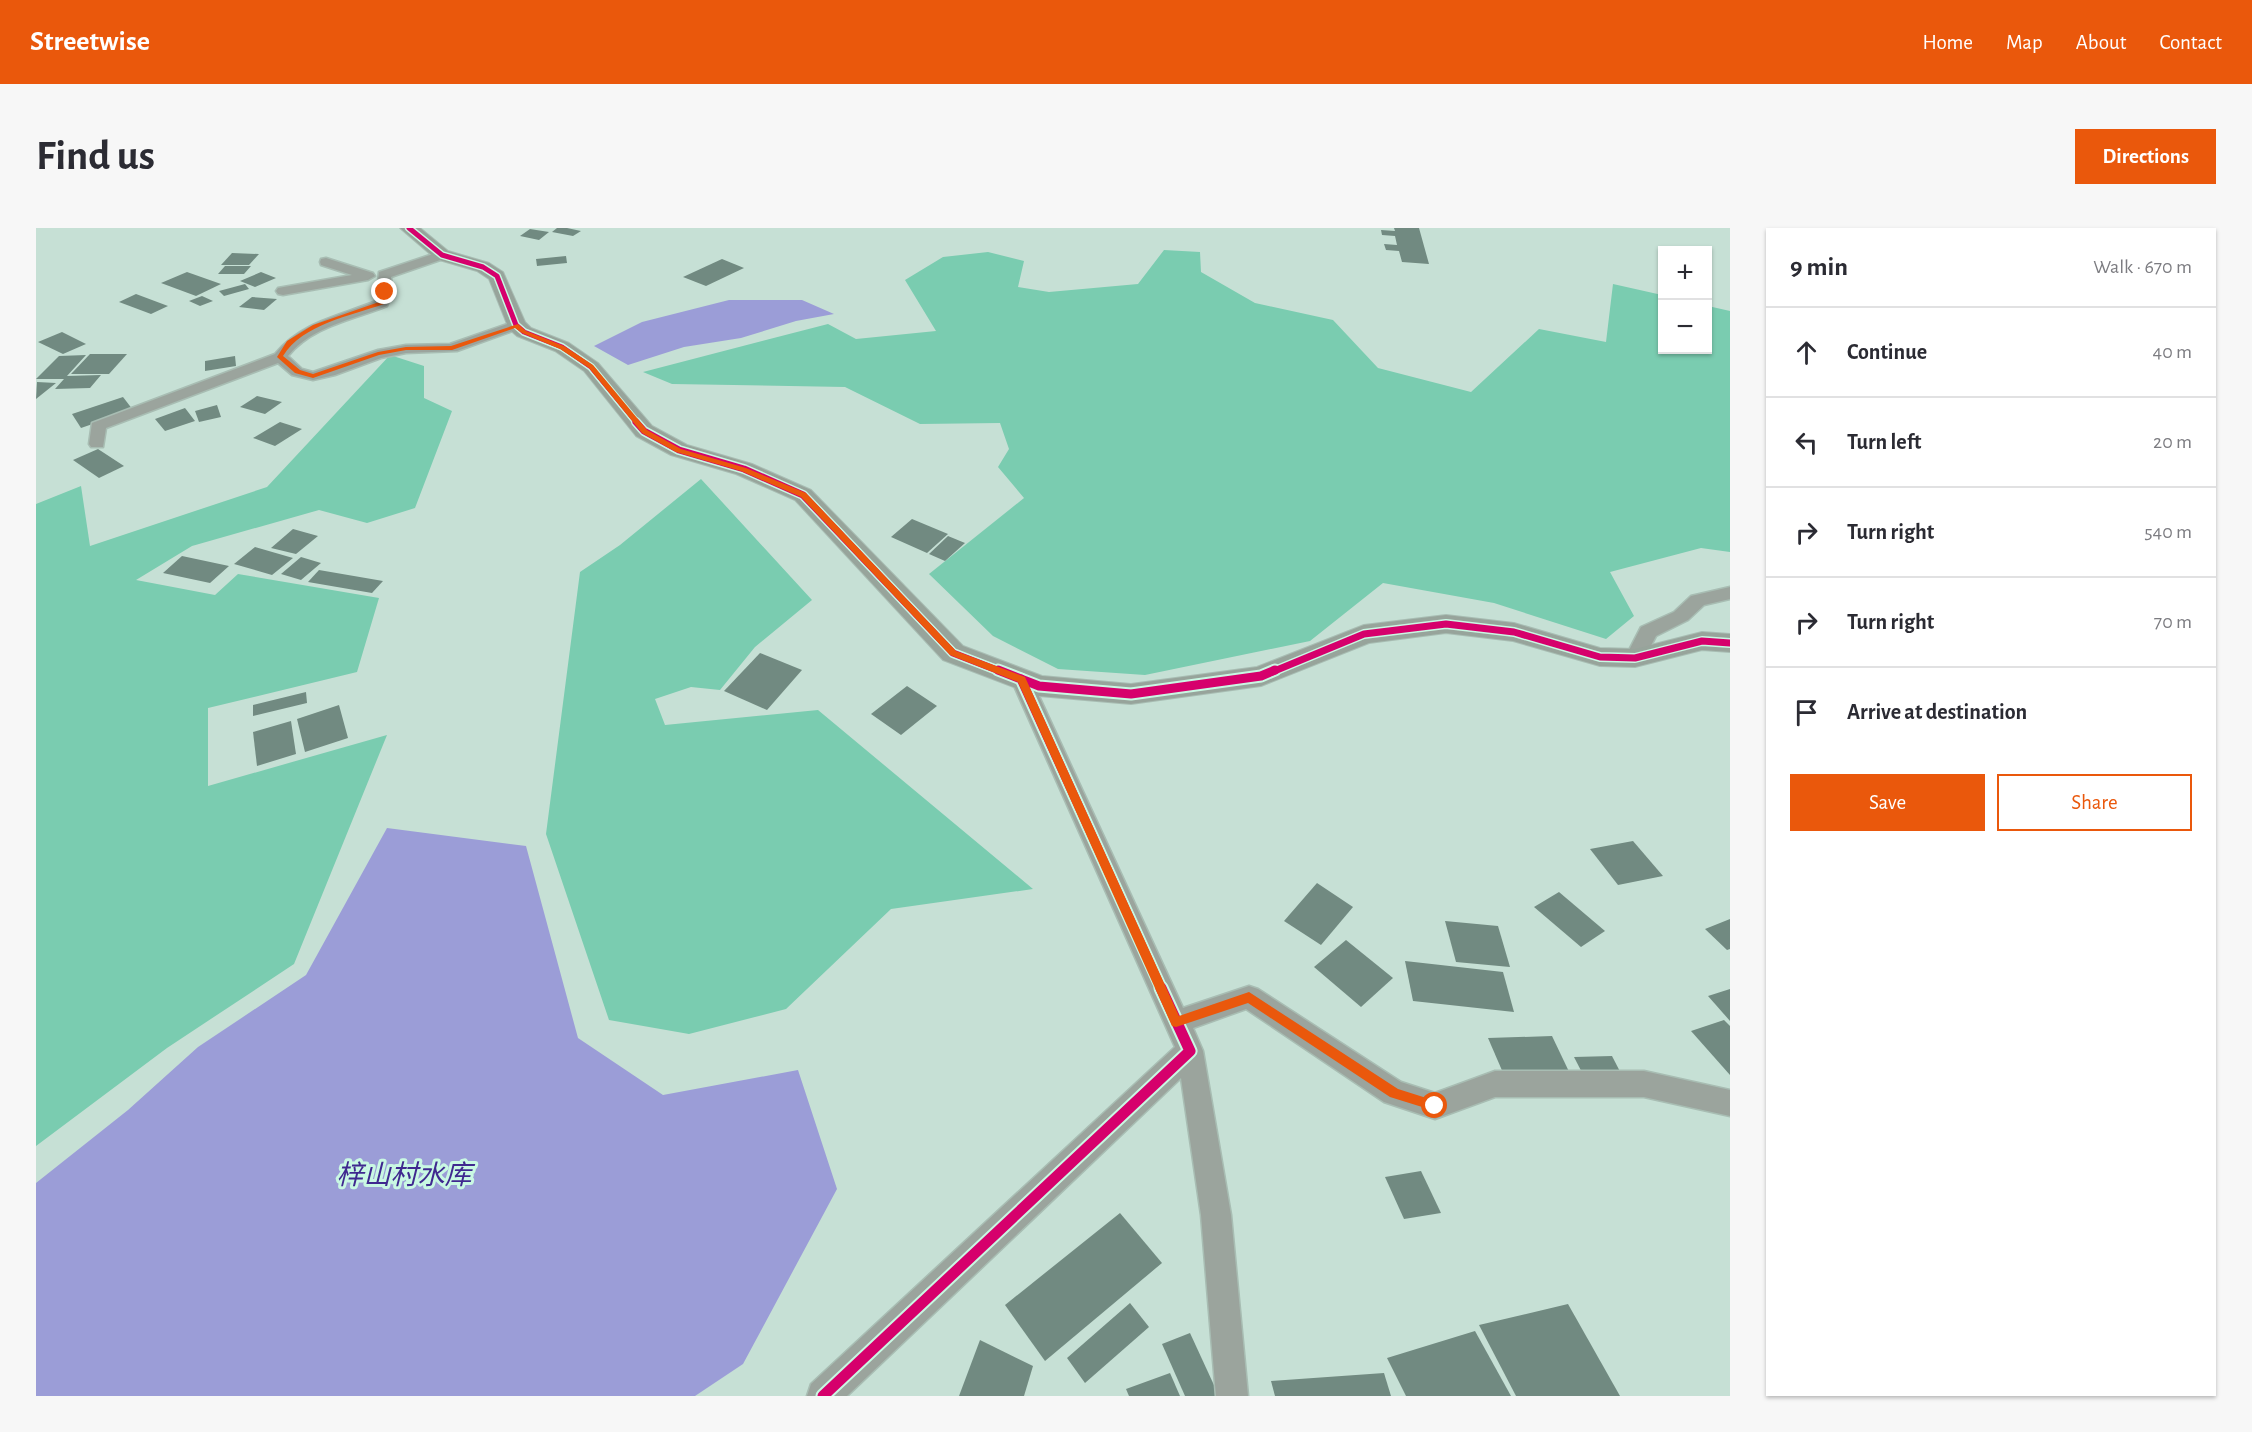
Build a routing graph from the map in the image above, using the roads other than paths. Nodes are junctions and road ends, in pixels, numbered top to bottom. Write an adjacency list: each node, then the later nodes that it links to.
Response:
1 (409, 228): 2 (street)
2 (442, 255): 4 (street); 7 (street)
3 (326, 262): 5 (street)
4 (384, 275): 5 (street); 8 (street)
5 (369, 276): 6 (street)
6 (283, 291)
7 (516, 325): 8 (street); 13 (street)
8 (280, 357): 9 (street)
9 (97, 444)
10 (1730, 593): 12 (street)
11 (1730, 643): 12 (street)
12 (1635, 658): 13 (street)
13 (1022, 680): 14 (street)
14 (1176, 1022): 15 (street); 16 (street)
15 (1190, 1052): 17 (street); 18 (street)
16 (1730, 1103)
17 (823, 1396)
18 (1232, 1396)

